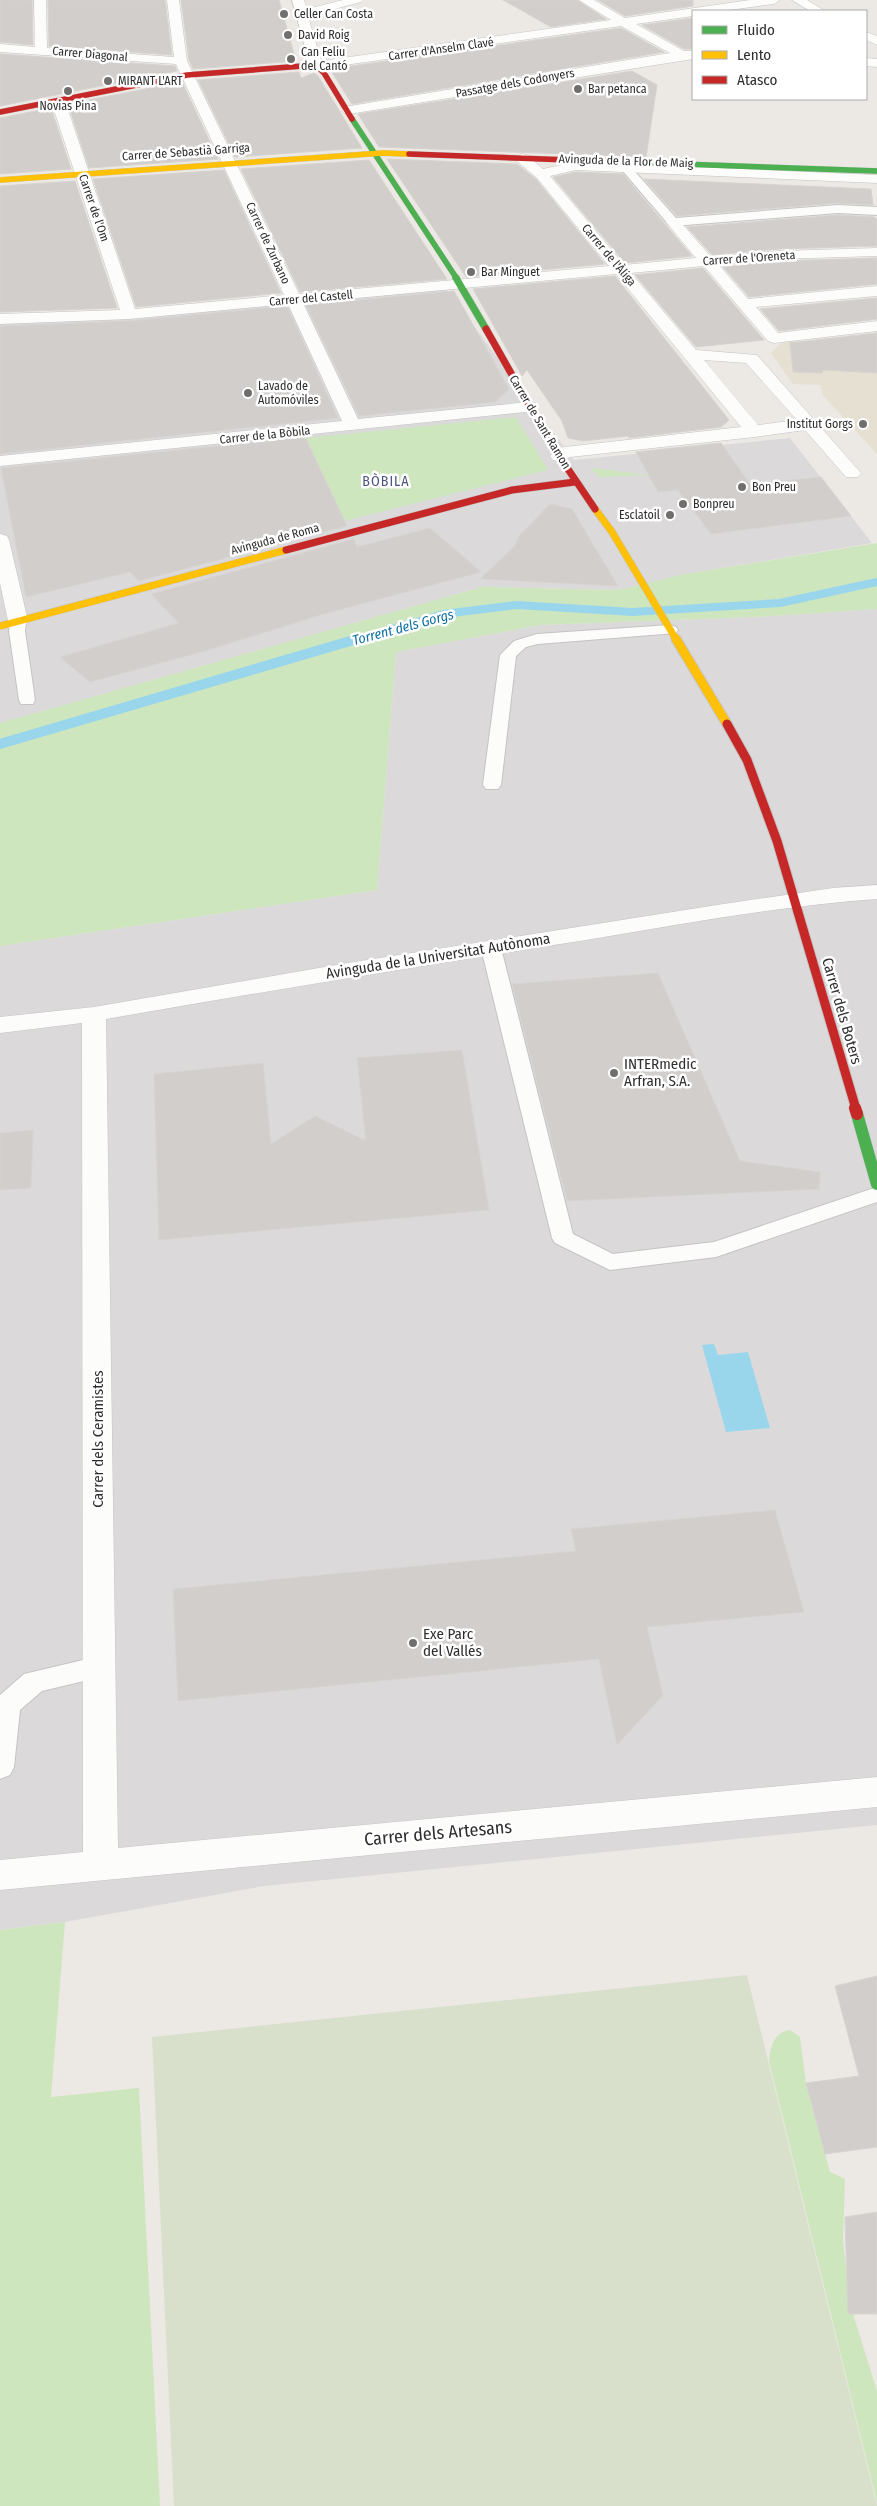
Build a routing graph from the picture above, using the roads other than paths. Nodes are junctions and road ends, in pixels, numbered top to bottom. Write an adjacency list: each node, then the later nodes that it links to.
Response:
1 (40, 0): 14 (street)
2 (173, 0): 18 (street, Carrer de Zurbano)
3 (298, 0): 11 (street, Carrer de Sant Ramon)
4 (357, 0): 11 (street)
5 (585, 0): 12 (street)
6 (774, 0): 8 (street)
7 (798, 0): 9 (street)
8 (706, 10)
9 (817, 10)
10 (692, 12): 12 (street, Carrer d'Anselm Clavé)
11 (303, 14): 17 (street, Carrer de Sant Ramon)
12 (626, 22): 15 (street); 17 (street, Carrer d'Anselm Clavé)
13 (0, 48): 14 (street, Carrer Diagonal)
14 (41, 50): 16 (street); 18 (street, Carrer Diagonal)
15 (688, 55): 20 (street, Passatge dels Codonyers)
16 (8, 62)
17 (316, 65): 18 (street, Carrer d'Anselm Clavé); 20 (street, Carrer de Sant Ramon)
18 (184, 68): 19 (street, Carrer d'Anselm Clavé); 24 (street, Carrer de Zurbano)
19 (58, 101): 21 (street, Carrer d'Anselm Clavé); 27 (street, Carrer de l'Om)
20 (349, 110): 22 (street, Carrer de Sant Ramon)
21 (0, 112)
22 (374, 153): 23 (street, Avinguda de la Flor de Maig); 24 (street, Carrer de Sebastià Garriga); 36 (street, Carrer de Sant Ramon)
23 (522, 158): 26 (street, Avinguda de la Flor de Maig); 28 (street, Carrer de l'Àliga)
24 (231, 163): 27 (street, Carrer de Sebastià Garriga); 38 (street, Carrer de Zurbano)
25 (626, 168): 28 (street, Avinguda de la Flor de Maig); 29 (street, Avinguda de la Flor de Maig); 32 (lane)
26 (877, 171)
27 (82, 174): 30 (street, Carrer de Sebastià Garriga); 40 (street, Carrer de l'Om)
28 (541, 175): 35 (street, Carrer de l'Àliga)
29 (877, 179)
30 (0, 180)
31 (877, 211): 32 (lane)
32 (673, 222): 34 (street)
33 (877, 252): 34 (street, Carrer de l'Oreneta)
34 (706, 262): 35 (street, Carrer de l'Oreneta); 39 (street)
35 (621, 269): 36 (street, Carrer del Castell); 43 (street, Carrer de l'Àliga)
36 (461, 285): 38 (street, Carrer del Castell); 44 (street, Carrer de Sant Ramon)
37 (877, 290): 39 (street)
38 (293, 300): 40 (street, Carrer del Castell); 46 (street, Carrer de Zurbano)
39 (743, 304): 42 (street)
40 (129, 314): 41 (street, Carrer del Castell)
41 (0, 319)
42 (877, 326)
43 (692, 355): 45 (street); 47 (street, Carrer de l'Àliga)
44 (529, 407): 46 (street, Carrer de la Bòbila); 48 (street, Carrer de Sant Ramon)
45 (809, 424): 47 (street); 50 (street)
46 (353, 426): 49 (street, Carrer de la Bòbila)
47 (755, 432): 48 (street)
48 (559, 456): 51 (street, Carrer de Sant Ramon)
49 (0, 461)
50 (852, 473)
51 (575, 482): 53 (street, Avinguda de Roma); 54 (street, Carrer de Sant Ramon)
52 (0, 540): 53 (street)
53 (9, 623): 55 (lane)
54 (666, 625): 56 (lane); 57 (street, Carrer de Sant Ramon)
55 (27, 700)
56 (492, 785)
57 (778, 847): 59 (street, Carrer dels Boters)
58 (877, 892): 59 (street, Avinguda de la Universitat Autònoma)
59 (794, 901): 60 (street, Avinguda de la Universitat Autònoma); 63 (street, Carrer dels Boters)
60 (491, 948): 61 (street, Avinguda de la Universitat Autònoma); 64 (lane)
61 (94, 1014): 62 (street, Avinguda de la Universitat Autònoma); 65 (street, Carrer dels Ceramistes)
62 (0, 1025)
63 (877, 1184)
64 (877, 1194)
65 (100, 1667): 66 (lane); 68 (street, Carrer dels Ceramistes)
66 (0, 1767)
67 (877, 1792): 68 (street, Carrer dels Artesans)
68 (101, 1864): 69 (street, Carrer dels Artesans)
69 (0, 1875)

